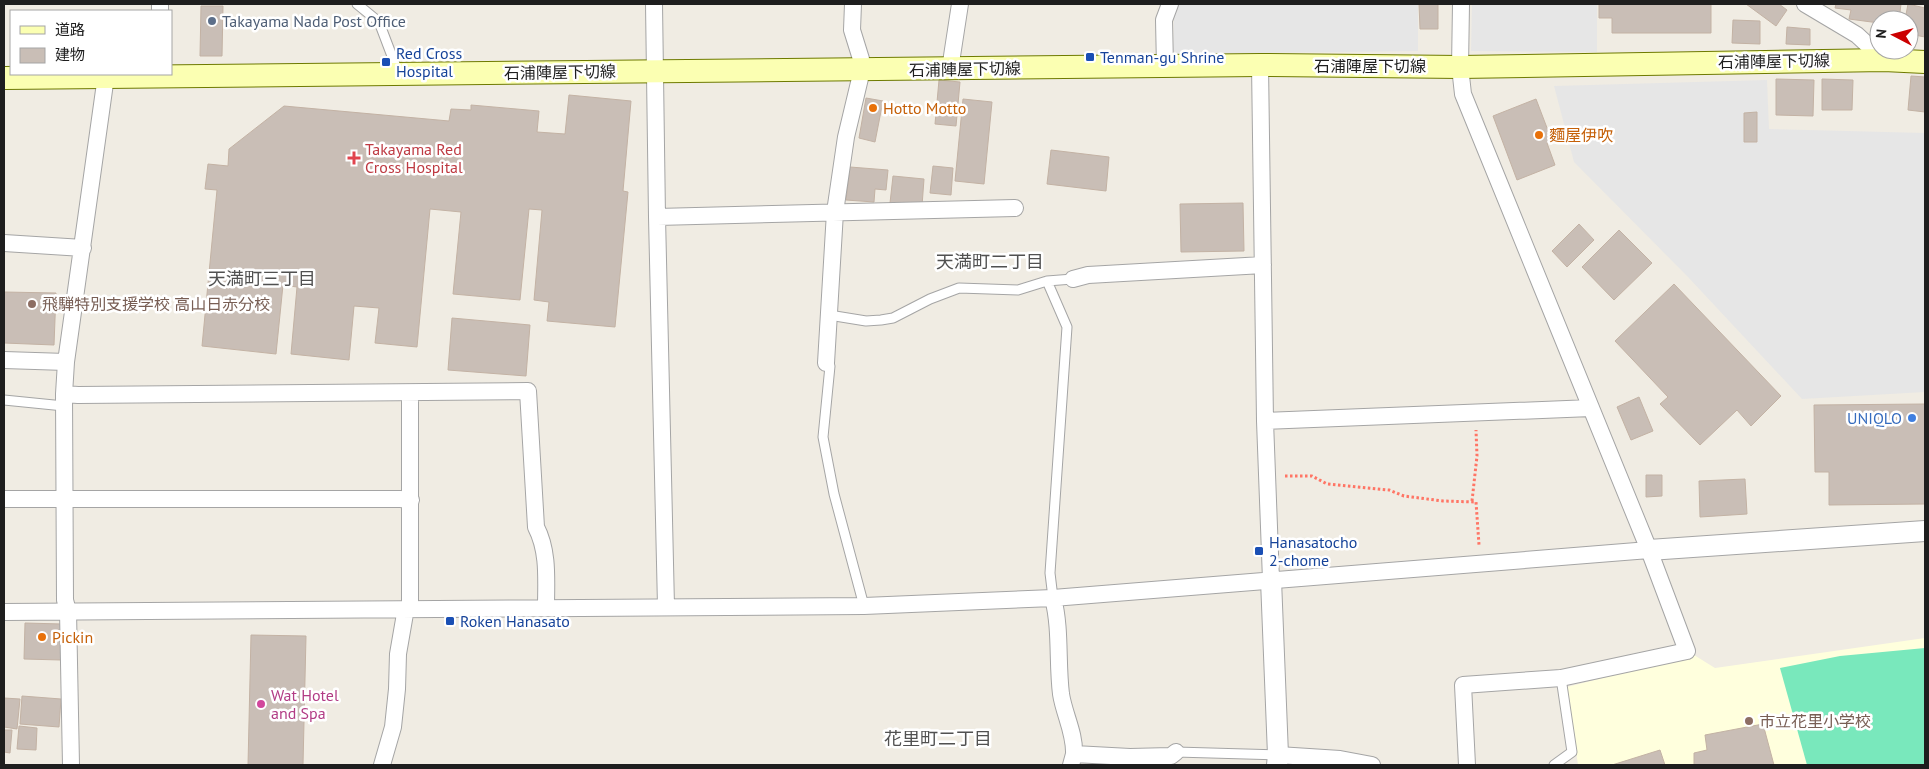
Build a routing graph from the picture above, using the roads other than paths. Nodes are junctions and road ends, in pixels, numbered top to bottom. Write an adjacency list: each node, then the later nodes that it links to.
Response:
1 (357, 4): 17 (lane)
2 (654, 4): 16 (street)
3 (853, 4): 15 (street)
4 (960, 4): 14 (street)
5 (1170, 4): 12 (street)
6 (1461, 4): 13 (street)
7 (1805, 4): 8 (street)
8 (1869, 46)
9 (1884, 60): 10 (main road, 石浦陣屋下切線); 13 (main road, 石浦陣屋下切線)
10 (1925, 62)
11 (1260, 65): 12 (main road, 石浦陣屋下切線); 13 (main road, 石浦陣屋下切線); 27 (street)
12 (1165, 67): 14 (main road, 石浦陣屋下切線)
13 (1460, 67): 37 (street)
14 (950, 69): 15 (main road, 石浦陣屋下切線)
15 (862, 70): 16 (main road, 石浦陣屋下切線); 23 (street)
16 (654, 71): 17 (main road, 石浦陣屋下切線); 24 (street)
17 (399, 73): 19 (main road, 石浦陣屋下切線)
18 (160, 75): 20 (main road, 石浦陣屋下切線)
19 (172, 75)
20 (106, 76): 21 (main road, 石浦陣屋下切線); 26 (street)
21 (4, 78)
22 (1015, 208): 23 (street)
23 (835, 212): 24 (street); 30 (street)
24 (657, 216): 46 (street)
25 (4, 243): 26 (street)
26 (83, 248): 32 (street)
27 (1263, 265): 28 (street); 38 (street)
28 (1073, 279): 29 (lane)
29 (1047, 281): 30 (lane); 45 (lane)
30 (829, 315): 33 (street)
31 (4, 360): 32 (street)
32 (66, 362): 36 (street)
33 (826, 363): 47 (lane)
34 (410, 392): 36 (street); 41 (street); 49 (street)
35 (4, 400): 36 (lane)
36 (64, 400): 39 (street)
37 (1590, 408): 38 (street); 43 (street)
38 (1265, 422): 44 (street)
39 (65, 498): 40 (street); 41 (street); 51 (street)
40 (4, 499)
41 (411, 500): 48 (street)
42 (1925, 531): 43 (street)
43 (1649, 550): 44 (street); 52 (street)
44 (1271, 580): 45 (street); 55 (street)
45 (1053, 598): 47 (street); 54 (street)
46 (666, 606): 47 (street); 49 (street)
47 (864, 606)
48 (408, 608): 49 (street); 51 (street); 57 (street)
49 (546, 608)
50 (4, 612): 51 (street)
51 (68, 612): 56 (street)
52 (1561, 678): 59 (street); 60 (lane)
53 (1176, 752): 54 (street); 55 (lane)
54 (1072, 760)
55 (1277, 760): 58 (street)
56 (71, 765)
57 (382, 765)
58 (1372, 765)
59 (1467, 765)
60 (1554, 765)

